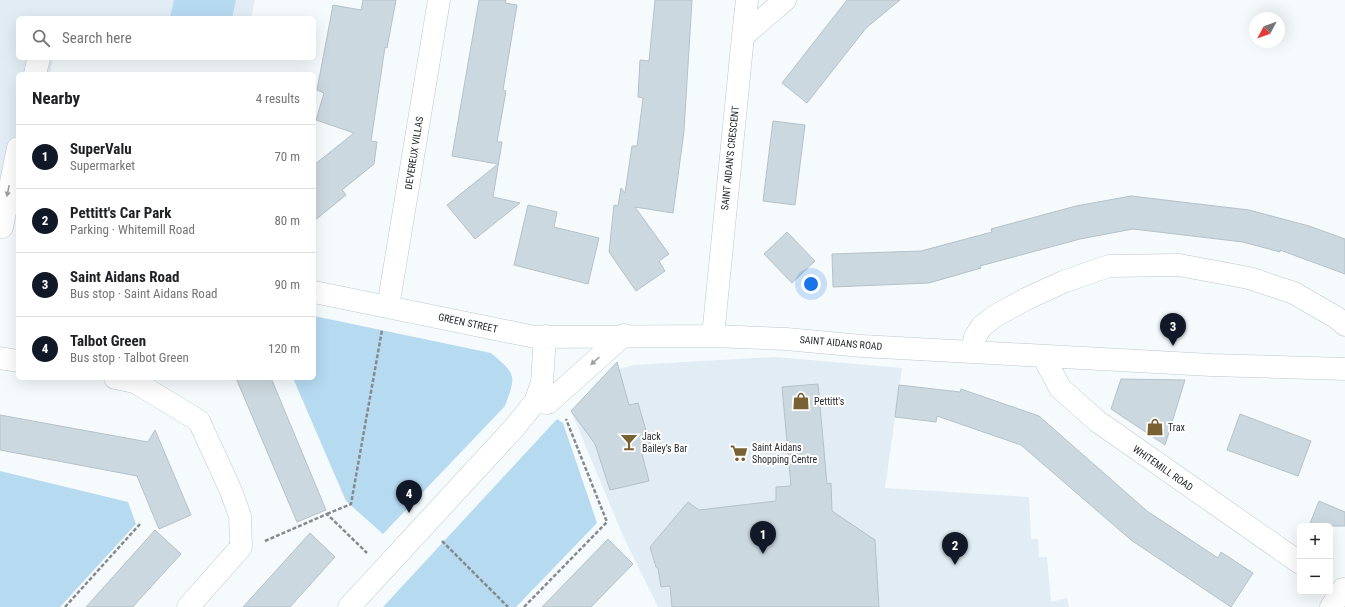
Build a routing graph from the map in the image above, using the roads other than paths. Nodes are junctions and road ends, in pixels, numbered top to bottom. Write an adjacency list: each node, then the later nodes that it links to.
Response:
1 (439, 0): 10 (street, DEVEREUX VILLAS)
2 (747, 0): 4 (street)
3 (785, 0): 4 (street)
4 (743, 36): 14 (street, SAINT AIDAN'S CRESCENT)
5 (38, 60): 6 (street)
6 (36, 72)
7 (11, 152): 8 (street, one-way to 8)
8 (7, 228)
9 (316, 293): 10 (street, GREEN STREET)
10 (386, 316): 13 (street, GREEN STREET)
11 (1345, 325): 15 (street)
12 (624, 335): 13 (street, GREEN STREET); 14 (street, SAINT AIDANS ROAD); 21 (street, one-way to 21)
13 (545, 336): 21 (street)
14 (713, 336): 15 (street, SAINT AIDANS ROAD)
15 (972, 352): 16 (street, SAINT AIDANS ROAD)
16 (1043, 356): 19 (street, SAINT AIDANS ROAD); 22 (street, WHITEMILL ROAD)
17 (0, 358): 18 (street)
18 (16, 361)
19 (1345, 369)
20 (125, 380): 23 (street)
21 (535, 402): 24 (street)
22 (1297, 561)
23 (188, 607)
24 (349, 607)

